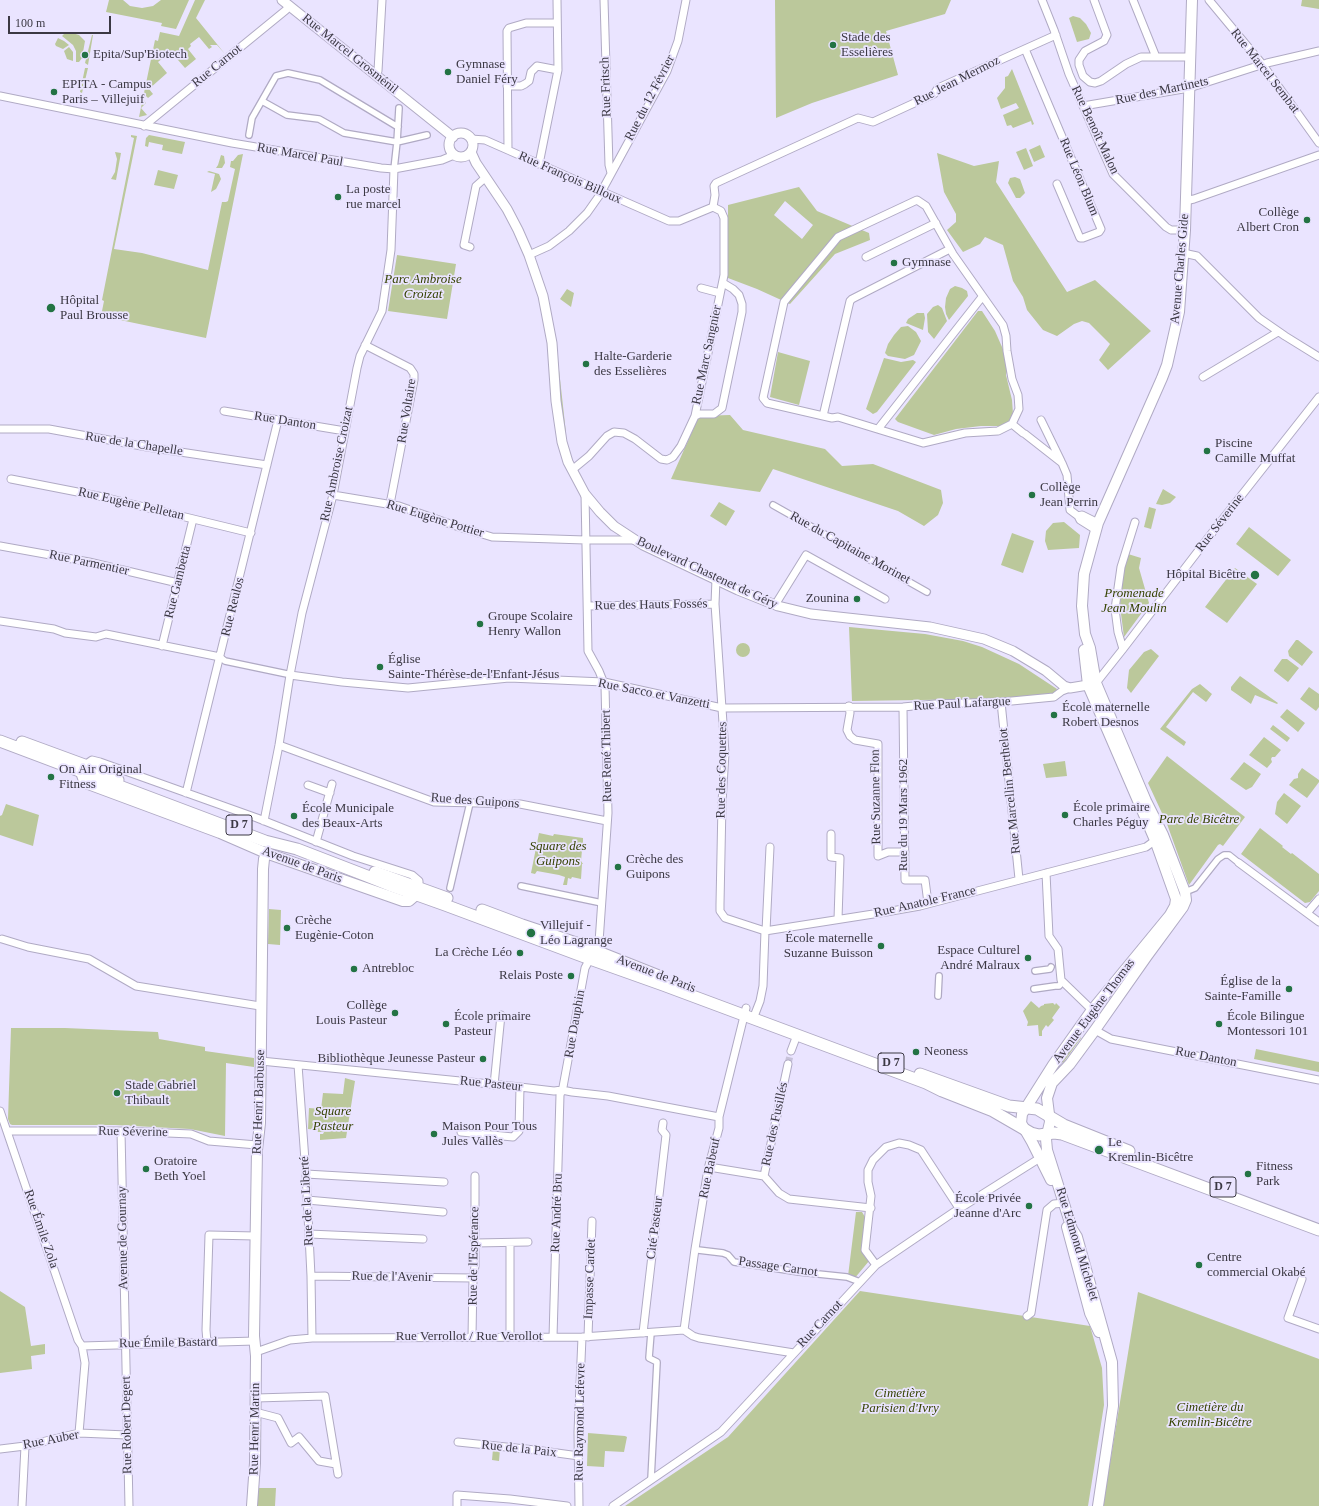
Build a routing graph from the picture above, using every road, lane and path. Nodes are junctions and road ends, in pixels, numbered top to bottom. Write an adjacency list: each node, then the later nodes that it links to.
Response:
1 (382, 0): 19 (street)
2 (557, 0): 11 (street)
3 (604, 0): 41 (street, Rue Fritsch)
4 (686, 0): 41 (street, Rue du 12 Février)
5 (1042, 0): 12 (street, Rue Benoît Malon)
6 (1094, 0): 15 (street)
7 (1133, 0): 15 (street)
8 (1209, 0): 17 (street, Rue Marcel Sembat)
9 (1193, 2): 16 (main road, Avenue Charles Gide)
10 (286, 3): 19 (street, Rue Marcel Grosménil); 26 (street, Rue Carnot)
11 (557, 23): 18 (street); 20 (street)
12 (1056, 35): 13 (street, Rue Jean Mermoz); 24 (street, Rue Benoît Malon)
13 (1025, 49): 43 (street, Rue Léon Blum); 46 (street, Rue Jean Mermoz)
14 (1319, 51): 17 (street, Rue des Martinets)
15 (1156, 57): 16 (street)
16 (1190, 57): 21 (main road, Avenue Charles Gide)
17 (1263, 65): 21 (street, Rue des Martinets); 33 (street, Rue Marcel Sembat)
18 (558, 70): 20 (street); 39 (street)
19 (375, 74): 30 (street, Rue Marcel Grosménil)
20 (507, 86): 34 (street)
21 (1190, 88): 24 (street, Rue des Martinets); 45 (main road, Avenue Charles Gide)
22 (0, 96): 26 (street, Rue Marcel Paul)
23 (262, 101): 27 (street); 28 (street); 32 (street)
24 (1083, 106): 48 (street, Rue Benoît Malon)
25 (399, 108): 27 (street, Rue Ambroise Croizat)
26 (144, 126): 40 (street, Rue Marcel Paul)
27 (398, 127): 32 (street, Rue Ambroise Croizat)
28 (249, 135)
29 (427, 135): 32 (street)
30 (453, 137): 31 (street); 37 (street)
31 (471, 139): 34 (street, Rue François Billoux); 35 (street)
32 (397, 142): 40 (street, Rue Ambroise Croizat)
33 (1319, 143)
34 (508, 150): 39 (street, Rue François Billoux)
35 (471, 152): 37 (street); 38 (street, Boulevard Chastenet de Géry)
36 (1319, 155): 45 (street)
37 (459, 156): 38 (street); 40 (street, Rue Marcel Paul)
38 (476, 163): 42 (street, Boulevard Chastenet de Géry)
39 (539, 164): 44 (street, Rue François Billoux)
40 (394, 169): 59 (street, Rue Ambroise Croizat)
41 (611, 173): 44 (street, Rue du 12 Février)
42 (485, 178): 49 (street); 52 (street, Boulevard Chastenet de Géry)
43 (1057, 184)
44 (602, 191): 46 (street, Rue François Billoux); 52 (street, Rue du 12 Février)
45 (1185, 201): 48 (main road, Avenue Charles Gide)
46 (713, 206): 54 (street)
47 (936, 223): 50 (street); 53 (street); 65 (street)
48 (1185, 230): 51 (main road, Avenue Charles Gide)
49 (470, 247)
50 (950, 249): 57 (street); 65 (street)
51 (1183, 253): 58 (street); 82 (main road, Avenue Charles Gide)
52 (529, 255): 74 (street, Boulevard Chastenet de Géry)
53 (866, 257)
54 (723, 283): 56 (street, Rue Marc Sangnier); 64 (street, Rue Marc Sangnier)
55 (701, 288): 56 (street, Rue Marc Sangnier)
56 (720, 293): 64 (street, Rue Marc Sangnier)
57 (982, 297): 68 (street); 70 (street)
58 (1278, 332): 60 (street); 61 (street)
59 (365, 345): 71 (street, Rue Ambroise Croizat); 78 (street, Rue Voltaire)
60 (1319, 357)
61 (1203, 377)
62 (1319, 397): 96 (street, Rue Séverine)
63 (224, 411): 66 (street, Rue Danton)
64 (695, 416): 74 (street, Rue Marc Sangnier)
65 (823, 416): 70 (street)
66 (278, 420): 71 (street, Rue Danton); 73 (street, Rue Reulos)
67 (1041, 420): 72 (street)
68 (1012, 424): 70 (street); 72 (street)
69 (0, 429): 73 (street, Rue de la Chapelle)
70 (878, 429)
71 (345, 431): 77 (street, Rue Ambroise Croizat)
72 (1062, 463): 82 (street)
73 (267, 465): 83 (street, Rue Reulos)
74 (572, 470): 76 (street, Boulevard Chastenet de Géry)
75 (11, 479): 80 (street, Rue Eugène Pelletan)
76 (585, 494): 84 (street, Rue René Thibert); 85 (street, Boulevard Chastenet de Géry)
77 (333, 495): 78 (street, Rue Eugène Pottier); 98 (street, Rue Ambroise Croizat)
78 (390, 504): 84 (street, Rue Eugène Pottier)
79 (773, 505): 89 (street, Rue du Capitaine Morinet)
80 (193, 519): 83 (street, Rue Eugène Pelletan); 88 (street, Rue Gambetta)
81 (1134, 522): 96 (street)
82 (1097, 527): 100 (main road, Avenue Charles Gide)
83 (251, 533): 97 (street, Rue Reulos)
84 (585, 540): 85 (street, Rue Eugène Pottier); 93 (street, Rue René Thibert)
85 (634, 540): 87 (street, Boulevard Chastenet de Géry)
86 (0, 546): 88 (street, Rue Parmentier)
87 (716, 579): 91 (street, Rue des Coquettes); 92 (street, Boulevard Chastenet de Géry)
88 (178, 583): 95 (street, Rue Gambetta)
89 (927, 592)
90 (885, 599): 92 (street)
91 (715, 604): 93 (street, Rue des Hauts Fossés); 105 (street, Rue des Coquettes)
92 (775, 605): 101 (street, Boulevard Chastenet de Géry)
93 (588, 606): 99 (street, Rue René Thibert)
94 (0, 621): 95 (street)
95 (162, 646): 97 (street)
96 (1123, 649): 100 (street, Rue Séverine)
97 (220, 657): 98 (street); 112 (street, Rue Reulos)
98 (289, 674): 99 (street, Rue Sacco et Vanzetti); 108 (street, Rue Ambroise Croizat)
99 (604, 682): 105 (street, Rue Sacco et Vanzetti); 116 (street, Rue René Thibert)
100 (1092, 684): 101 (street); 118 (main road, Avenue Charles Gide)
101 (1070, 688): 102 (street, Rue Paul Lafargue)
102 (1001, 702): 104 (street, Rue Paul Lafargue); 127 (street, Rue Marcellin Berthelot)
103 (850, 706): 104 (street, Rue Paul Lafargue); 105 (street, Rue Sacco et Vanzetti); 123 (street, Rue Suzanne Flon)
104 (903, 707): 123 (street, Rue du 19 Mars 1962)
105 (722, 708): 138 (street, Rue des Coquettes)
106 (0, 734): 109 (main road, Avenue de Paris / D 7)
107 (0, 741): 109 (main road, Avenue de Paris / D 7)
108 (280, 745): 114 (street, Rue des Guipons); 115 (street, Rue Ambroise Croizat)
109 (83, 769): 112 (street, Avenue de Paris); 124 (main road, Avenue de Paris); 130 (main road, Avenue de Paris / D 7)
110 (332, 784): 113 (street)
111 (308, 785): 113 (street)
112 (186, 793): 115 (street, Avenue de Paris)
113 (330, 793): 119 (street)
114 (470, 802): 116 (street, Rue des Guipons); 129 (street)
115 (264, 821): 119 (street, Avenue de Paris)
116 (607, 822): 133 (street, Rue René Thibert)
117 (831, 834): 136 (street)
118 (1159, 838): 121 (street, Rue Anatole France); 122 (main road); 131 (main road)
119 (316, 842): 130 (street, Avenue de Paris)
120 (770, 847): 138 (street)
121 (1146, 847): 122 (street); 126 (street, Rue Anatole France)
122 (1159, 851): 131 (main road)
123 (905, 852): 134 (street, Rue du 19 Mars 1962)
124 (266, 853): 130 (main road, Avenue de Paris); 148 (main road, Rue Henri Barbusse)
125 (1239, 863): 131 (street); 135 (street)
126 (1046, 873): 127 (street, Rue Anatole France); 141 (street)
127 (1019, 879): 134 (street, Rue Anatole France)
128 (521, 886): 133 (street)
129 (450, 888)
130 (418, 891): 140 (main road, Avenue de Paris / D 7)
131 (1180, 893): 142 (main road, Avenue Eugène Thomas); 152 (main road, Avenue Eugène Thomas)
132 (1319, 899): 135 (street)
133 (602, 903): 140 (street, Rue René Thibert)
134 (928, 903): 136 (street, Rue Anatole France)
135 (1307, 913): 137 (street)
136 (838, 919): 138 (street, Rue Anatole France)
137 (1319, 922)
138 (766, 931): 150 (street)
139 (2, 939): 148 (street)
140 (593, 955): 150 (main road, Avenue de Paris / D 7); 162 (street, Rue Dauphin)
141 (1055, 967): 143 (street); 145 (street)
142 (1124, 970): 149 (main road, Avenue Eugène Thomas); 152 (main road)
143 (1035, 971)
144 (939, 976): 147 (street)
145 (1062, 982): 146 (street); 149 (street)
146 (1034, 989)
147 (938, 996)
148 (260, 1006): 156 (main road, Rue Henri Barbusse)
149 (1092, 1010): 154 (main road); 163 (main road, Avenue Eugène Thomas)
150 (751, 1014): 153 (main road, D 7); 163 (main road, D 7); 165 (street, Rue Babeuf)
151 (501, 1015): 160 (street)
152 (1095, 1030): 154 (main road, Avenue Eugène Thomas); 159 (street, Rue Danton)
153 (797, 1035): 155 (street); 168 (main road, D 7)
154 (1080, 1050): 166 (main road, Avenue Eugène Thomas)
155 (791, 1052)
156 (261, 1061): 158 (street, Rue Pasteur); 173 (main road, Rue Henri Barbusse)
157 (788, 1064): 178 (street, Rue des Fusillés)
158 (298, 1065): 160 (street, Rue Pasteur); 176 (street, Rue de la Liberté)
159 (1319, 1080)
160 (494, 1085): 161 (street, Rue Pasteur)
161 (520, 1087): 162 (street, Rue Pasteur); 171 (street)
162 (562, 1090): 165 (street, Rue Pasteur); 206 (street, Rue André Bru)
163 (1026, 1107): 166 (main road, D 7); 168 (main road, Avenue Eugène Thomas)
164 (0, 1111): 169 (street, Rue Émile Zola)
165 (719, 1116): 175 (street, Rue Babeuf)
166 (1049, 1116): 172 (main road, Rue Edmond Michelet); 186 (main road, D 7)
167 (663, 1123): 203 (street, Cité Pasteur)
168 (1025, 1130): 172 (main road, D 7); 174 (main road, Rue Edmond Michelet)
169 (7, 1131): 170 (street, Rue Séverine); 212 (street, Rue Émile Zola)
170 (121, 1131): 173 (street, Rue Séverine); 211 (street, Avenue de Gournay)
171 (461, 1132)
172 (1046, 1135): 174 (main road, Rue Edmond Michelet); 187 (main road, D 7)
173 (257, 1145): 189 (main road, Rue Henri Barbusse)
174 (1044, 1154): 181 (main road, Rue Edmond Michelet); 183 (street, Rue Carnot)
175 (709, 1167): 178 (street, Rue des Fusillés); 202 (street, Rue Babeuf)
176 (306, 1174): 179 (street); 180 (street, Rue de la Liberté)
177 (475, 1176): 192 (street, Rue de l'Espérance)
178 (764, 1176): 182 (street)
179 (444, 1182)
180 (307, 1200): 184 (street); 188 (street, Rue de la Liberté)
181 (1062, 1203): 200 (street); 233 (main road, Rue Edmond Michelet)
182 (871, 1208): 183 (street); 195 (street)
183 (959, 1208): 195 (street, Rue Carnot)
184 (443, 1212)
185 (592, 1221): 207 (street, Impasse Cardet)
186 (1319, 1222)
187 (1319, 1230)
188 (309, 1234): 190 (street); 196 (street, Rue de la Liberté)
189 (256, 1236): 209 (main road, Rue Henri Barbusse); 210 (street)
190 (424, 1239)
191 (528, 1242): 193 (street)
192 (475, 1243): 193 (street); 197 (street, Rue de l'Espérance)
193 (510, 1243): 205 (street)
194 (698, 1250): 199 (street, Passage Carnot)
195 (876, 1264): 199 (street, Rue Carnot)
196 (311, 1276): 197 (street, Rue de l'Avenir); 208 (street, Rue de la Liberté)
197 (473, 1278): 204 (street, Rue de l'Espérance)
198 (1302, 1279): 201 (street)
199 (860, 1282): 214 (street, Rue Carnot)
200 (1027, 1316)
201 (1319, 1329)
202 (684, 1330): 203 (street, Rue Verrollot / Rue Verollot); 214 (street)
203 (647, 1333): 207 (street, Rue Verrollot / Rue Verollot); 225 (street)
204 (472, 1337): 205 (street, Rue Verrollot / Rue Verollot); 208 (street, Rue Verrollot / Rue Verollot)
205 (510, 1337): 206 (street, Rue Verrollot / Rue Verollot)
206 (553, 1337): 207 (street, Rue Verrollot / Rue Verollot)
207 (585, 1337): 222 (street, Rue Raymond Lefevre)
208 (312, 1338): 213 (street, Rue Verrollot / Rue Verollot)
209 (255, 1341): 210 (street, Rue Émile Bastard); 213 (main road, Rue Henri Barbusse)
210 (207, 1342): 211 (street, Rue Émile Bastard)
211 (125, 1344): 212 (street, Rue Émile Bastard); 218 (street, Rue Robert Degert)
212 (82, 1346): 217 (street, Rue Émile Zola)
213 (256, 1352): 215 (main road, Rue Henri Martin)
214 (794, 1353): 225 (street, Rue Carnot)
215 (259, 1398): 216 (main road, Rue Henri Martin); 223 (street)
216 (259, 1413): 223 (street); 228 (main road, Rue Henri Martin)
217 (79, 1434): 218 (street, Rue Auber); 220 (street, Rue Auber)
218 (127, 1435): 227 (street, Rue Robert Degert)
219 (458, 1442): 222 (street, Rue de la Paix)
220 (25, 1446): 221 (street, Rue Auber); 226 (street)
221 (0, 1449)
222 (579, 1456): 231 (street, Rue Raymond Lefevre)
223 (336, 1464): 224 (street)
224 (338, 1474)
225 (651, 1479): 232 (street, Rue Carnot)
226 (22, 1506)
227 (129, 1506)
228 (252, 1506)
229 (457, 1506): 230 (street)
230 (567, 1506)
231 (579, 1506)
232 (613, 1506)
233 (1098, 1506)

